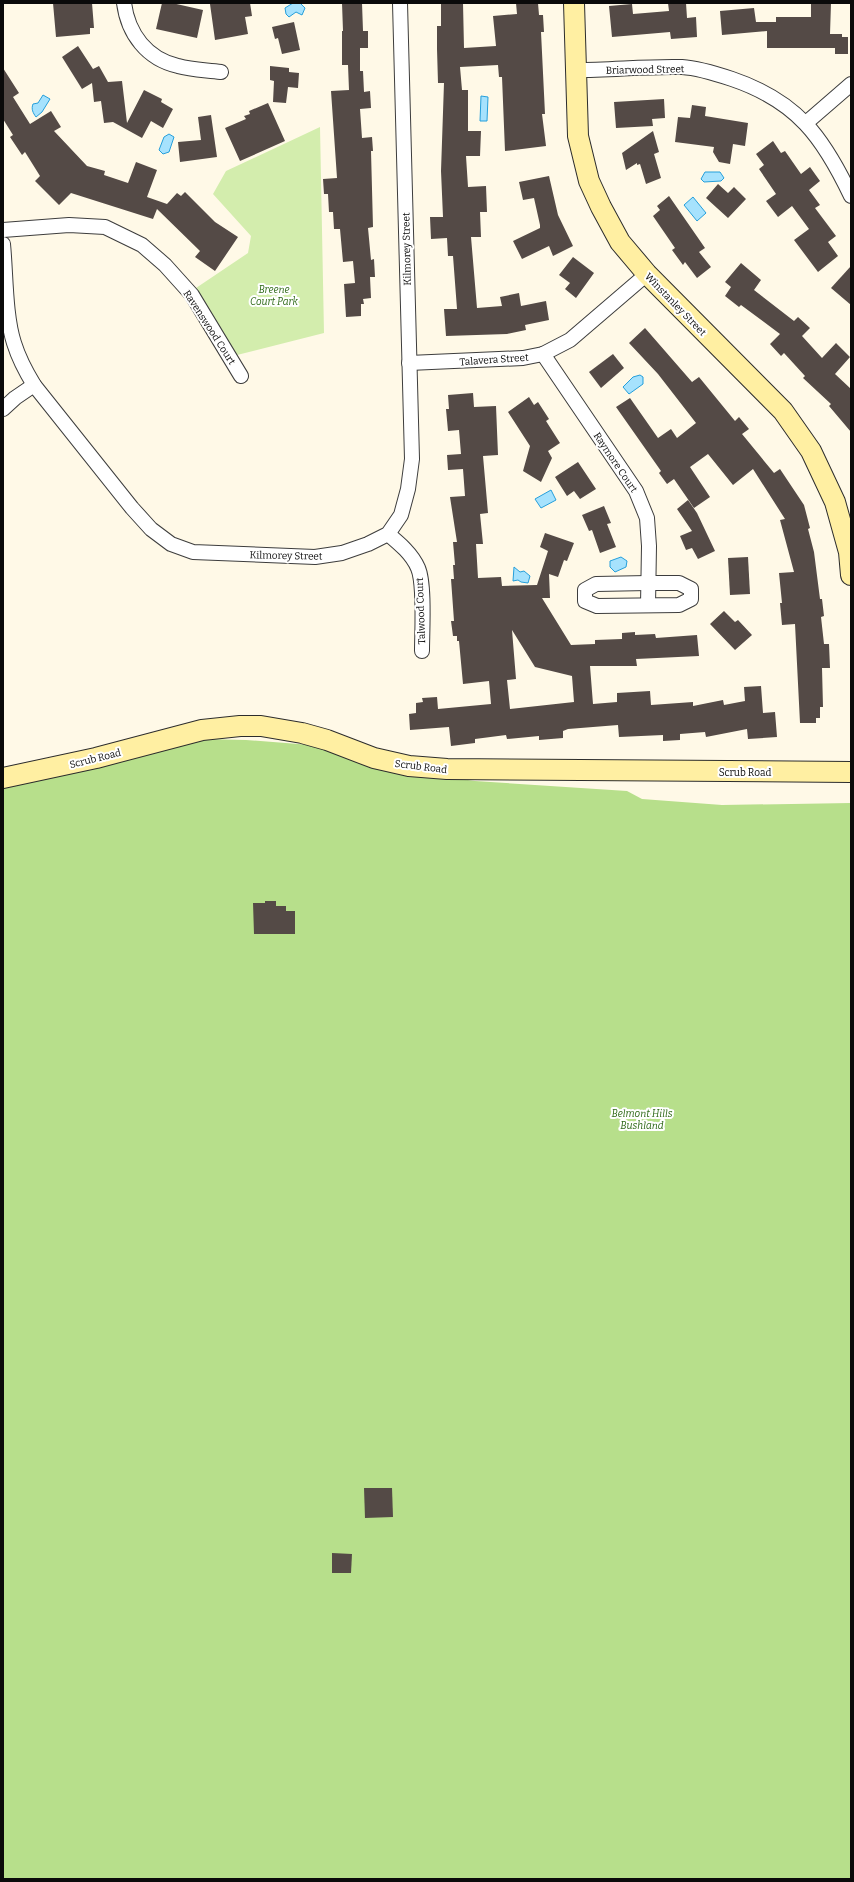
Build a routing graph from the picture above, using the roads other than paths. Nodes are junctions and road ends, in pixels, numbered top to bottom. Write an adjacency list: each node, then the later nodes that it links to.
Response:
1 (124, 3): 5 (street)
2 (400, 3): 13 (street, Kilmorey Street)
3 (574, 3): 4 (main road, Winstanley Street)
4 (576, 70): 7 (street, Briarwood Street); 11 (main road, Winstanley Street)
5 (221, 72)
6 (851, 84): 7 (street)
7 (806, 123): 8 (street, Briarwood Street)
8 (851, 196)
9 (3, 230): 14 (street, Ravenswood Court)
10 (3, 244): 15 (street, Kilmorey Street)
11 (647, 274): 12 (street, Talavera Street); 18 (main road, Winstanley Street)
12 (543, 354): 13 (street, Talavera Street); 19 (street, Raymore Court)
13 (409, 363): 17 (street, Kilmorey Street)
14 (241, 376)
15 (34, 385): 16 (street); 17 (street, Kilmorey Street)
16 (3, 409)
17 (388, 534): 21 (street, Talwood Court)
18 (851, 575)
19 (648, 583): 20 (street, Raymore Court); 20 (street); 20 (street)
20 (648, 605)
21 (422, 651)
22 (851, 772): 23 (main road, Scrub Road)
23 (3, 778)

